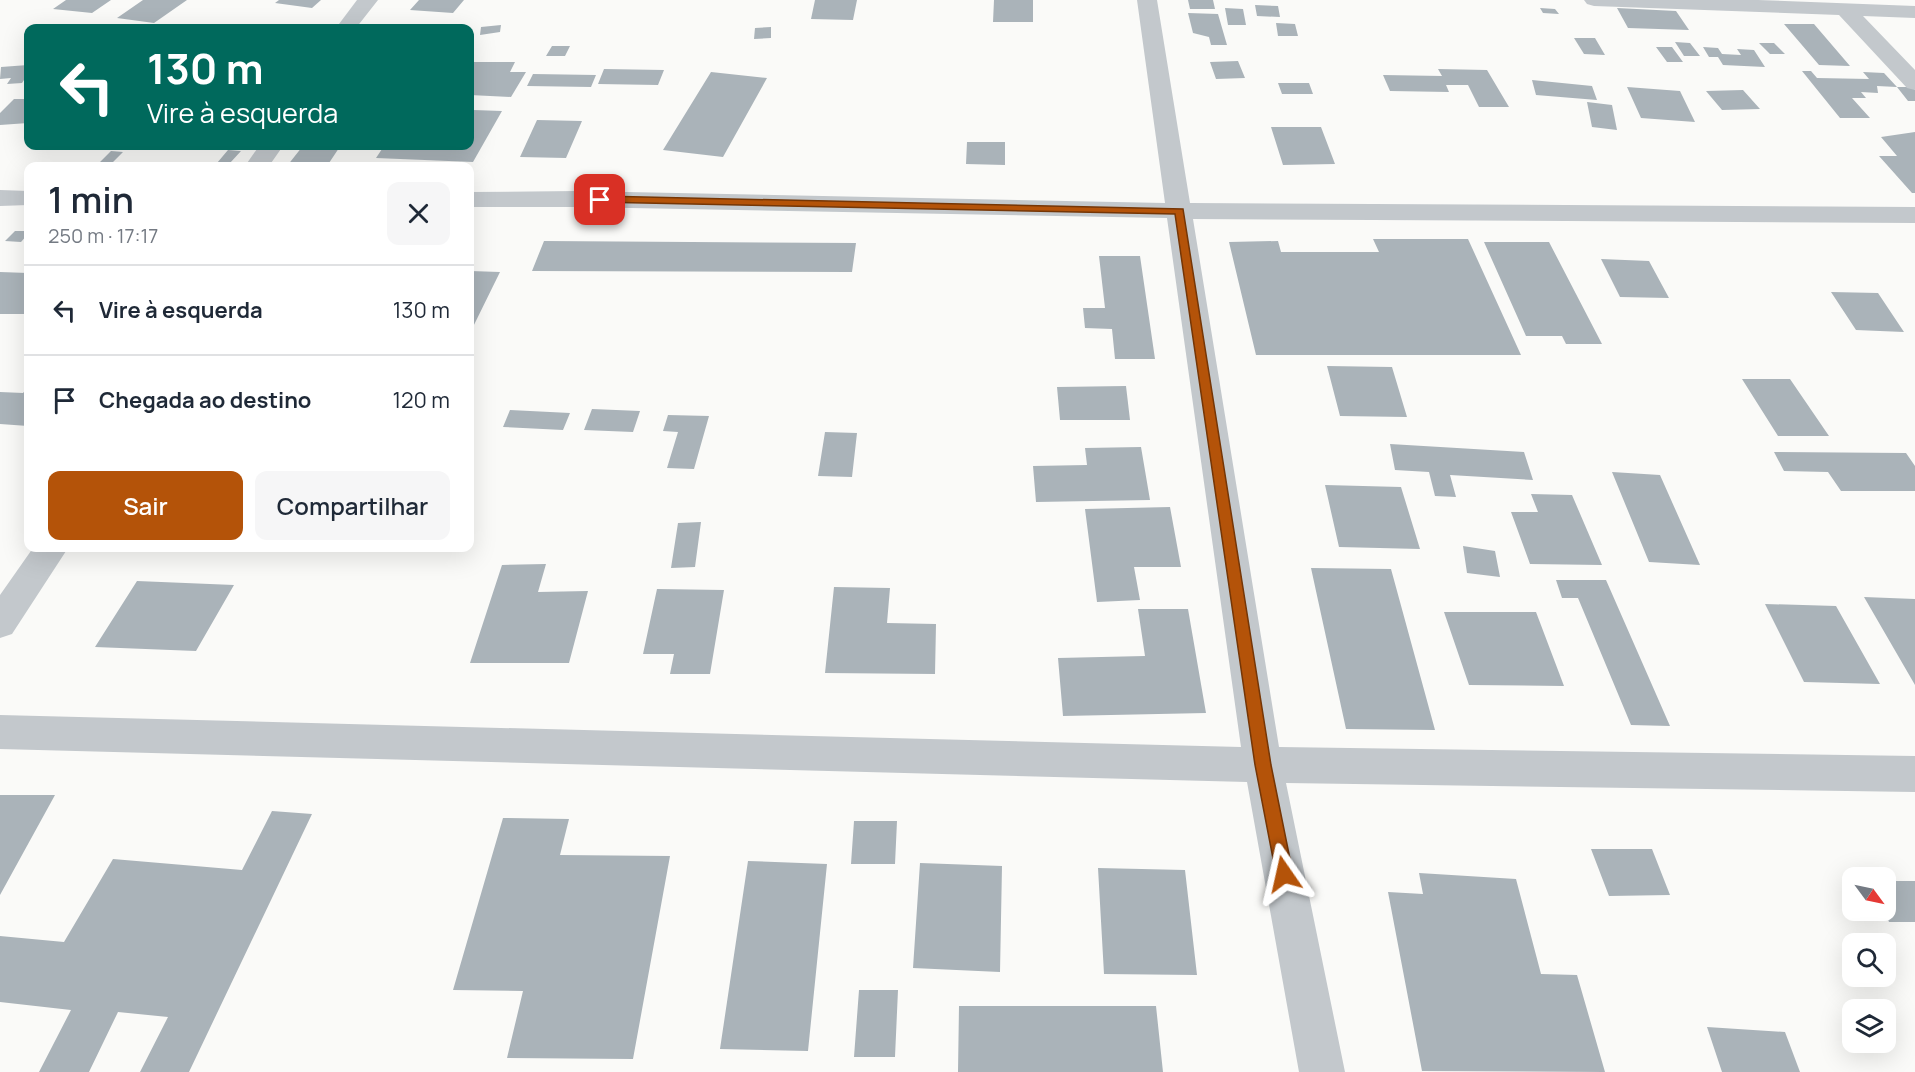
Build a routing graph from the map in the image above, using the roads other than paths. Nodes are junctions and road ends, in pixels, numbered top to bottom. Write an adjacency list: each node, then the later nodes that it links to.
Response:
1 (368, 0): 6 (street)
2 (1146, 0): 11 (street)
3 (1594, 0): 4 (street)
4 (1845, 10): 5 (street); 7 (street)
5 (1915, 12)
6 (349, 24)
7 (1915, 82)
8 (0, 198): 9 (street)
9 (24, 198)
10 (474, 200): 11 (street)
11 (1180, 211): 12 (street); 16 (street)
12 (1915, 215)
13 (48, 552): 14 (street)
14 (0, 623)
15 (0, 732): 16 (street)
16 (1263, 765): 17 (street); 18 (street)
17 (1915, 774)
18 (1322, 1072)

